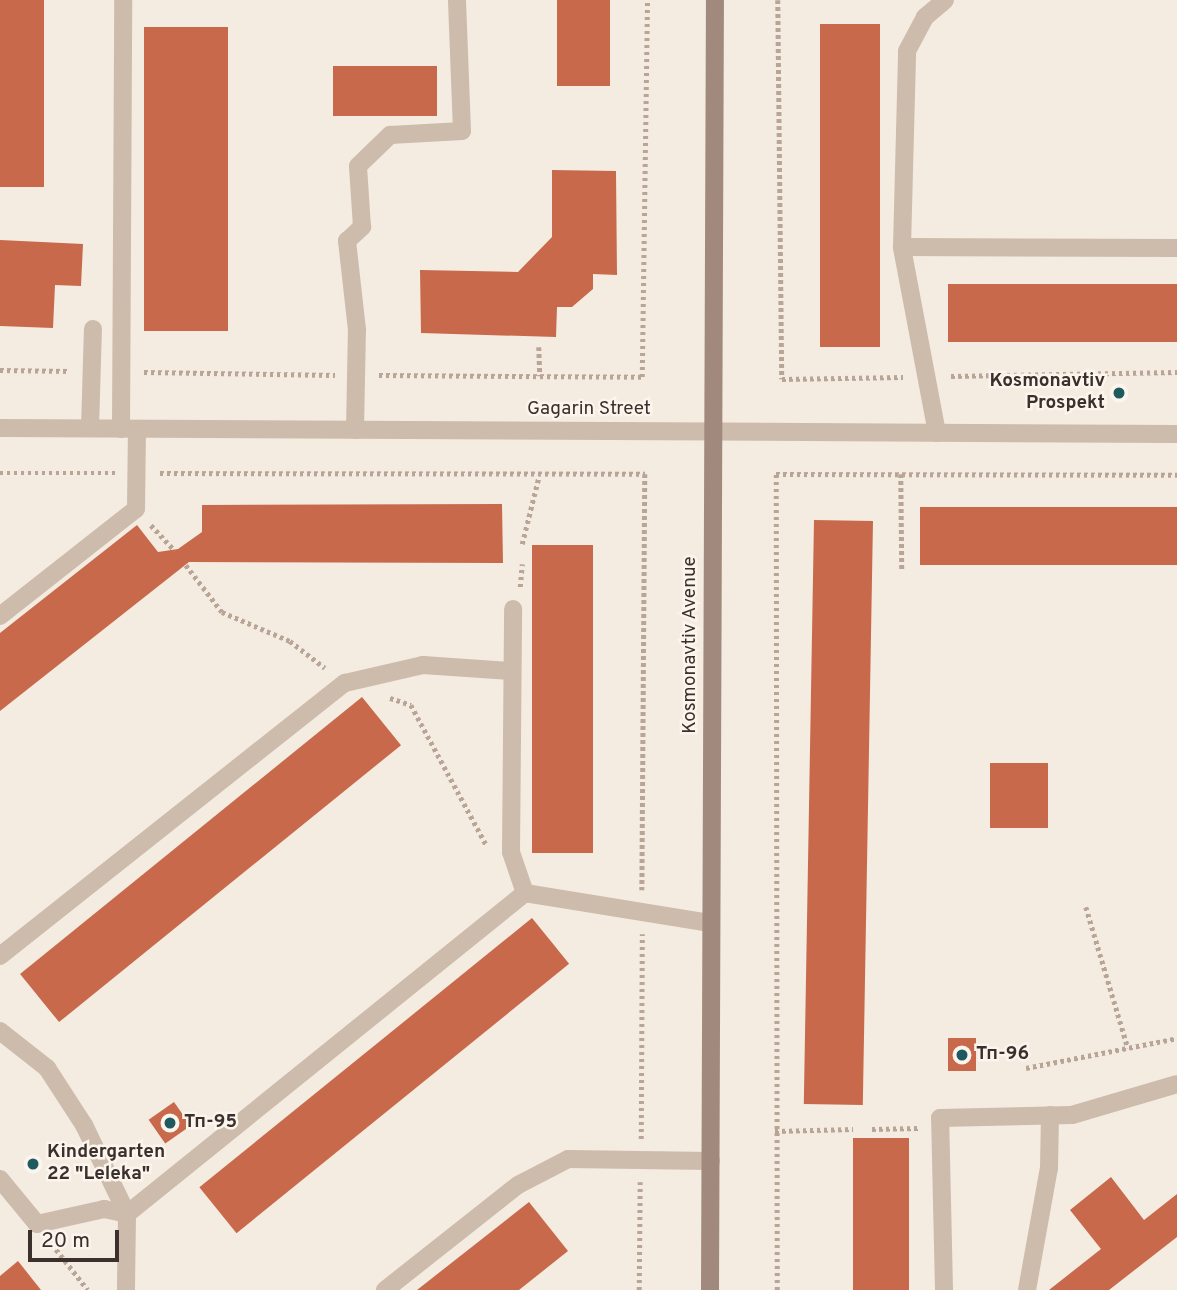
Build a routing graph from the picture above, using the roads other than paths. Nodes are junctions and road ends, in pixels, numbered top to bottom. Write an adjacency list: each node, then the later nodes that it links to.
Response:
1 (123, 0): 10 (street)
2 (457, 0): 11 (street)
3 (715, 0): 12 (main road, Kosmonavtiv Avenue)
4 (945, 0): 5 (street)
5 (902, 247): 6 (street); 13 (street)
6 (1177, 248)
7 (93, 330): 9 (street)
8 (0, 428): 9 (street, Gagarin Street)
9 (90, 428): 10 (street, Gagarin Street)
10 (129, 429): 11 (street, Gagarin Street); 16 (street)
11 (355, 430): 12 (street, Gagarin Street)
12 (712, 432): 13 (street, Gagarin Street); 19 (main road, Kosmonavtiv Avenue)
13 (937, 433): 14 (street, Gagarin Street)
14 (1177, 434)
15 (513, 609): 17 (street)
16 (0, 616)
17 (512, 671): 18 (street); 20 (street)
18 (525, 893): 19 (street); 26 (street)
19 (711, 923): 24 (main road, Kosmonavtiv Avenue)
20 (0, 956)
21 (0, 1031): 26 (street)
22 (1177, 1084): 23 (street)
23 (1050, 1115): 30 (street); 31 (street)
24 (710, 1161): 28 (street); 29 (main road, Kosmonavtiv Avenue)
25 (0, 1179): 26 (street)
26 (127, 1214): 27 (street)
27 (126, 1290)
28 (385, 1290)
29 (710, 1290)
30 (944, 1290)
31 (1027, 1290)

